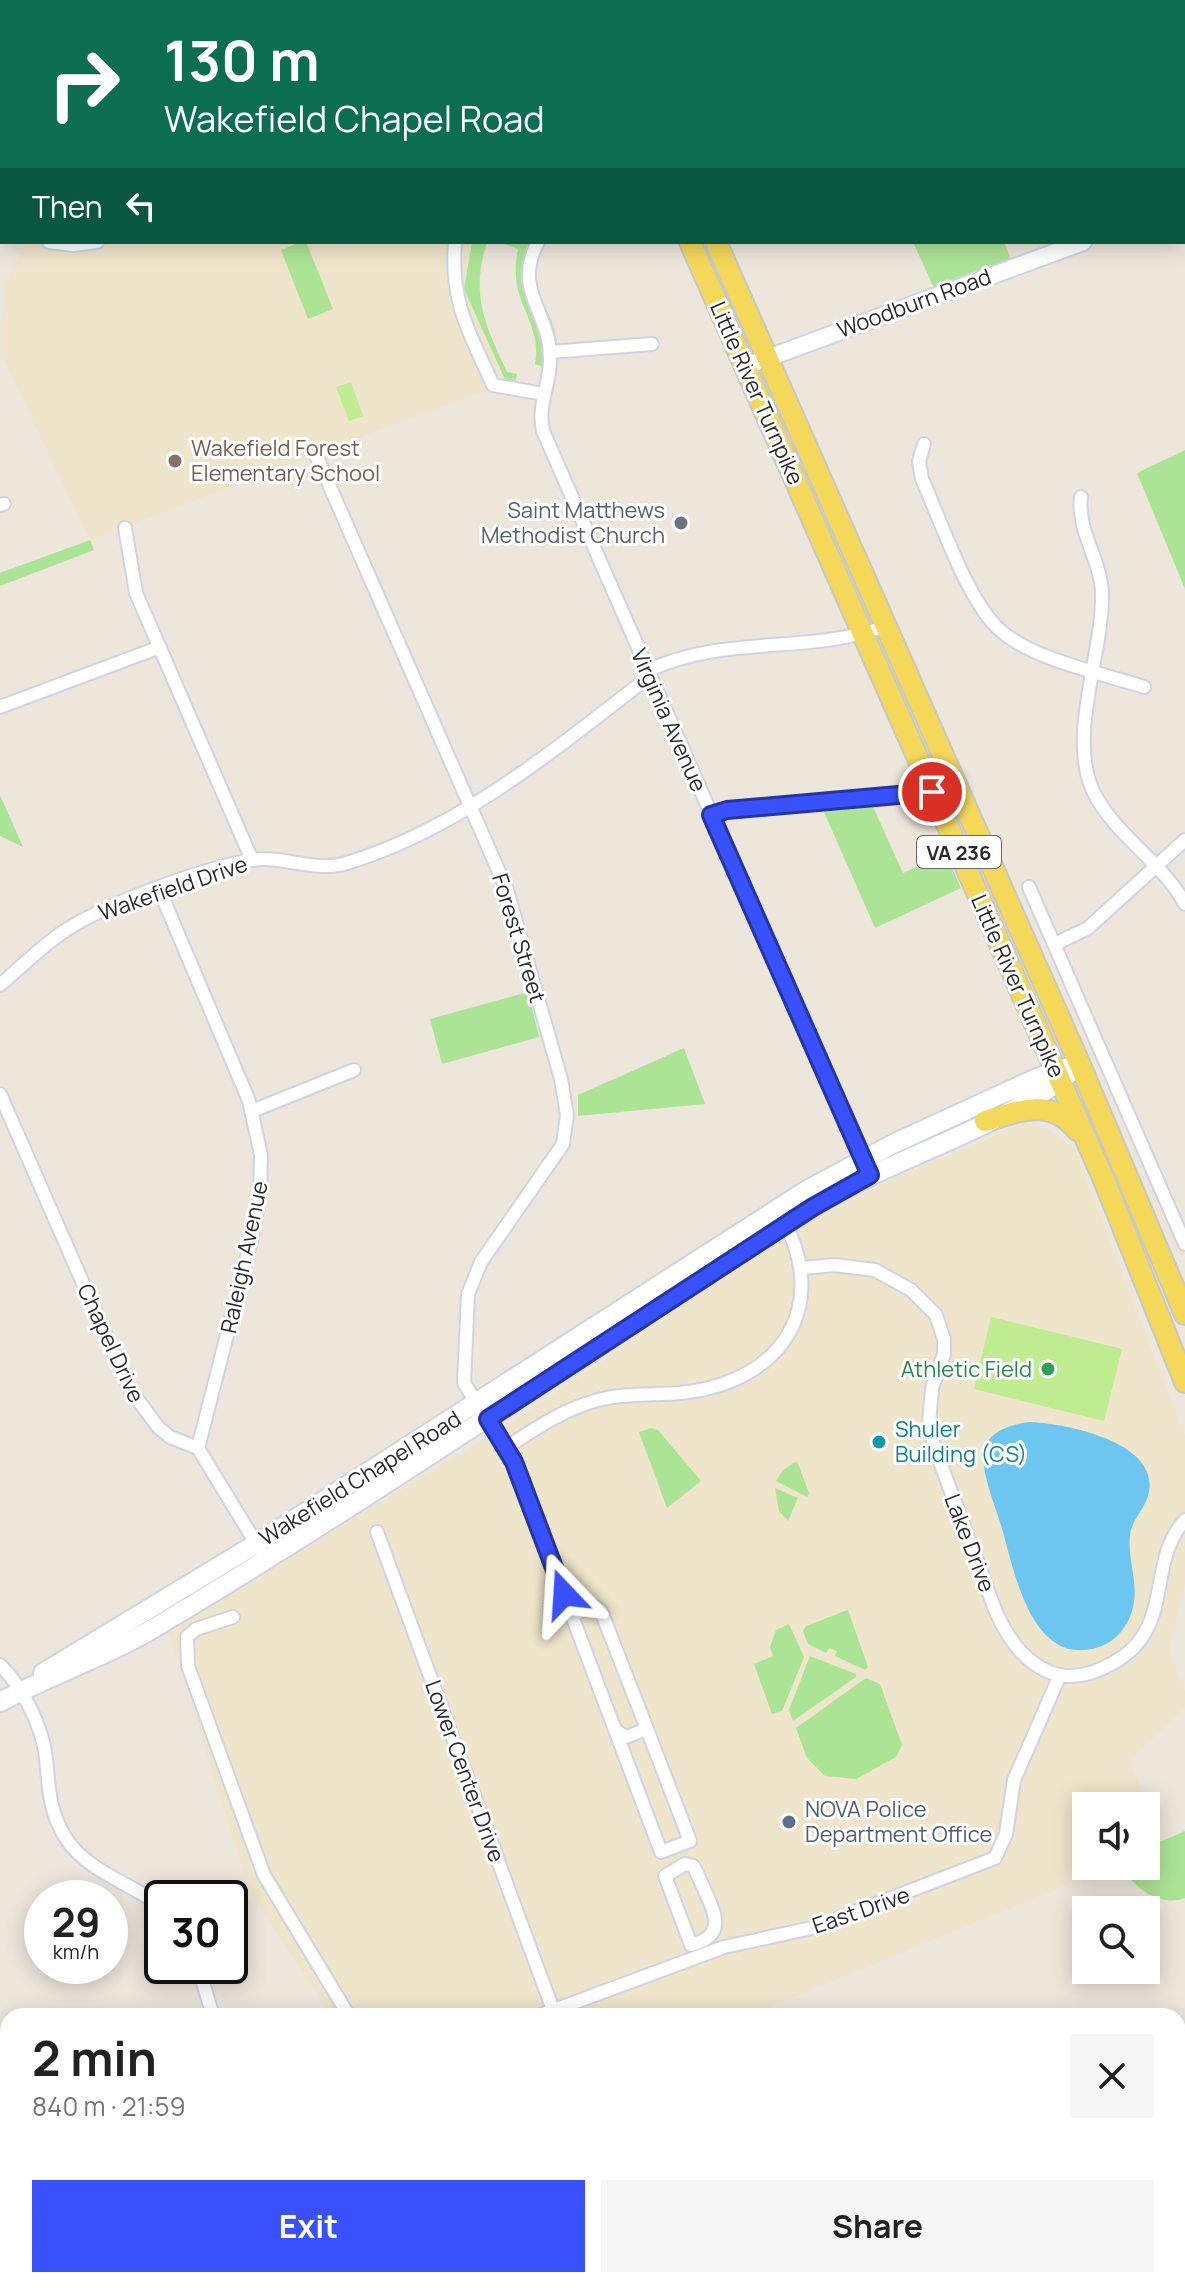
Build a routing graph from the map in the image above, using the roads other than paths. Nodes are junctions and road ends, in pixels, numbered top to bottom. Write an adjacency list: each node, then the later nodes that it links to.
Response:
1 (455, 244): 9 (street)
2 (537, 244): 6 (street)
3 (703, 244): 7 (main road, Little River Turnpike / VA 236); 8 (main road, Little River Turnpike / VA 236)
4 (1078, 244): 7 (street, Woodburn Road)
5 (652, 344): 6 (street)
6 (550, 352): 9 (street, Virginia Avenue)
7 (768, 357): 8 (street, Woodburn Road); 14 (main road, Little River Turnpike / VA 236)
8 (746, 366): 15 (main road, Little River Turnpike / VA 236)
9 (543, 394): 18 (street, Virginia Avenue)
10 (924, 444): 17 (street)
11 (316, 455): 22 (street, Forest Street)
12 (1081, 497): 17 (street)
13 (125, 528): 16 (street)
14 (886, 626): 15 (street, Wakefield Drive); 33 (main road, Little River Turnpike / VA 236)
15 (864, 634): 18 (street, Wakefield Drive); 21 (main road, Little River Turnpike / VA 236)
16 (160, 647): 20 (street); 25 (street)
17 (1093, 670): 19 (street); 26 (street)
18 (648, 674): 22 (street, Wakefield Drive); 23 (street, Virginia Avenue)
19 (1144, 687)
20 (0, 707)
21 (932, 792): 23 (street); 35 (main road, Little River Turnpike / VA 236)
22 (471, 807): 25 (street, Wakefield Drive); 46 (street, Forest Street)
23 (711, 815): 40 (street, Virginia Avenue)
24 (1185, 840): 26 (street)
25 (252, 860): 28 (street, Wakefield Drive)
26 (1156, 866): 29 (street); 30 (street)
27 (1029, 887): 30 (street)
28 (159, 889): 31 (street, Wakefield Drive); 37 (street, Raleigh Avenue)
29 (1185, 904)
30 (1055, 944): 32 (street)
31 (0, 985)
32 (1103, 1054): 33 (street, Wakefield Chapel Road); 42 (street)
33 (1080, 1065): 35 (main road, Wakefield Chapel Road); 44 (main road, Little River Turnpike / VA 236)
34 (354, 1070): 37 (street)
35 (1057, 1076): 38 (main road, Wakefield Chapel Road); 39 (main road, Little River Turnpike / VA 236); 40 (main road, Wakefield Chapel Road)
36 (0, 1094): 48 (street, Chapel Drive)
37 (252, 1111): 48 (street, Raleigh Avenue)
38 (985, 1121): 39 (main road); 40 (main road, Wakefield Chapel Road)
39 (1090, 1150): 45 (main road, Little River Turnpike / VA 236)
40 (866, 1167): 41 (main road, Wakefield Chapel Road)
41 (782, 1216): 43 (street); 46 (main road, Wakefield Chapel Road)
42 (1185, 1244)
43 (802, 1268): 47 (street); 55 (street, Lake Drive)
44 (1185, 1314)
45 (1185, 1382)
46 (482, 1412): 47 (street, Forest Street); 51 (main road, Wakefield Chapel Road)
47 (507, 1447): 52 (street, Forest Street)
48 (198, 1448): 51 (street)
49 (1185, 1520): 55 (street)
50 (377, 1532): 67 (street, Lower Center Drive)
51 (260, 1552): 56 (main road, Wakefield Chapel Road)
52 (572, 1614): 58 (street); 59 (street, Forest Street)
53 (233, 1617): 66 (street)
54 (0, 1665): 56 (street)
55 (1060, 1675): 62 (street, East Drive)
56 (21, 1691): 57 (main road, Wakefield Chapel Road); 60 (street)
57 (0, 1702)
58 (647, 1729): 59 (street); 59 (street, Forest Street)
59 (616, 1731)
60 (144, 1897)
61 (715, 1935): 62 (street); 63 (street); 63 (street)
62 (724, 1947): 63 (street, East Drive)
63 (693, 1951): 68 (street, East Drive)
64 (203, 1984): 65 (street)
65 (211, 2008)
66 (344, 2008)
67 (552, 2008)
68 (558, 2008)

